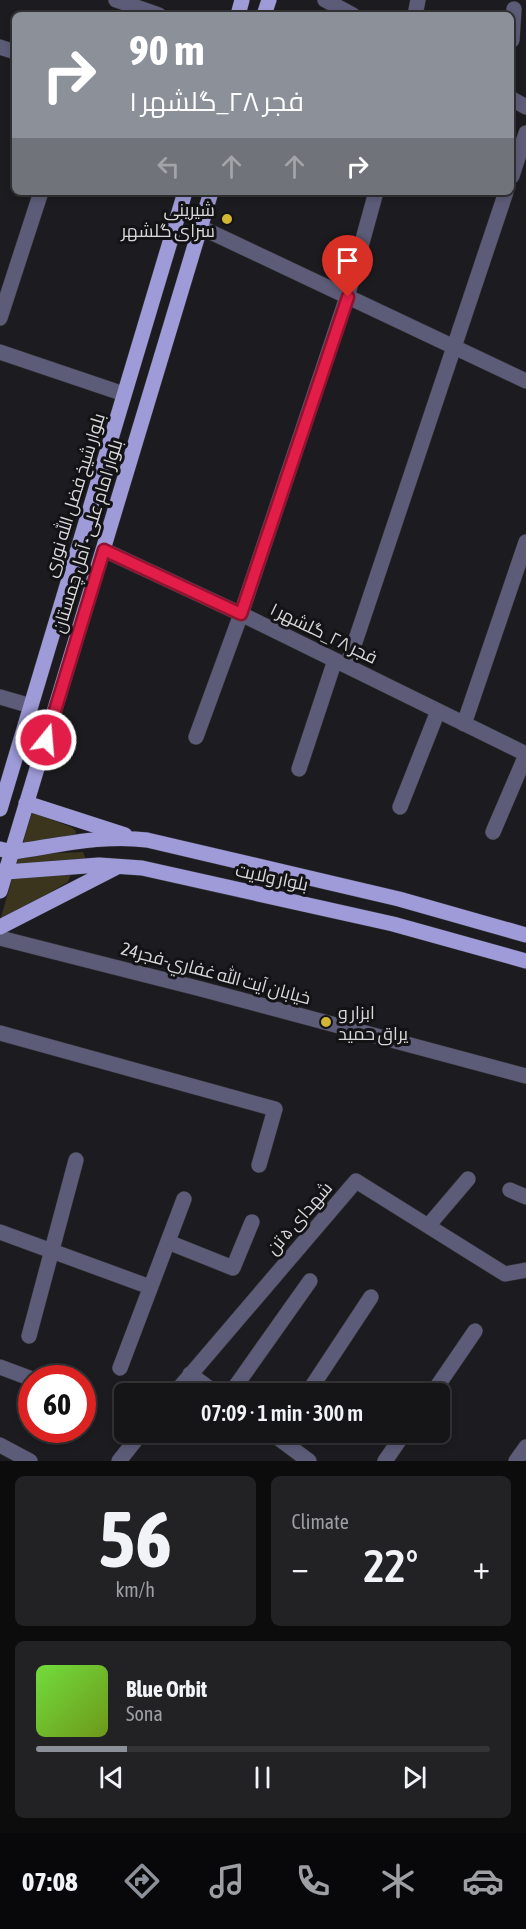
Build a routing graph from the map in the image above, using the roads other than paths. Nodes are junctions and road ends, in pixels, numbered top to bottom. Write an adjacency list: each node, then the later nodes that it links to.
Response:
1 (116, 0): 4 (street)
2 (325, 0): 5 (street)
3 (514, 9): 6 (street)
4 (150, 12)
5 (347, 12)
6 (514, 12)
7 (526, 133): 8 (street)
8 (514, 170)
9 (40, 195): 16 (street)
10 (184, 195): 20 (main road, بلوار شیخ فضل الله نوری)
11 (210, 195): 14 (main road, بلوار امام علی - آمل چمستان)
12 (375, 195): 15 (street)
13 (505, 195): 17 (street)
14 (200, 228): 15 (street); 22 (main road, بلوار امام علی - آمل چمستان)
15 (348, 297): 17 (street); 25 (street)
16 (0, 318)
17 (454, 348): 19 (street); 28 (street)
18 (0, 352): 20 (street)
19 (526, 381)
20 (124, 394): 23 (main road, بلوار شیخ فضل الله نوری)
21 (526, 542): 32 (street)
22 (104, 550): 24 (main road, بلوار امام علی - آمل چمستان); 25 (street, فجر ۲۸_گلشهر ۱)
23 (64, 594): 24 (main road); 26 (main road, بلوار شیخ فضل الله نوری)
24 (87, 603): 27 (main road, بلوار امام علی - آمل چمستان)
25 (241, 614): 28 (street, فجر ۲۸_گلشهر ۱); 33 (street)
26 (49, 647): 27 (main road); 30 (main road, بلوار شیخ فضل الله نوری)
27 (72, 656): 36 (main road, بلوار امام علی - آمل چمستان)
28 (341, 663): 31 (street, فجر ۲۸_گلشهر ۱); 35 (street)
29 (0, 697): 30 (street)
30 (31, 706): 38 (main road, بلوار شیخ فضل الله نوری)
31 (438, 711): 32 (street, فجر ۲۸_گلشهر ۱); 37 (street)
32 (464, 724): 34 (street, فجر ۲۸_گلشهر ۱)
33 (196, 736)
34 (526, 755): 39 (street)
35 (299, 769)
36 (26, 803): 40 (main road); 42 (main road, بلوار امام علی - آمل چمستان)
37 (400, 807)
38 (0, 809)
39 (493, 832)
40 (134, 838): 41 (main road, بلوار ولایت); 48 (main road, بلوار ولایت)
41 (101, 840): 42 (main road, بلوار ولایت); 43 (main road)
42 (6, 850): 45 (main road, بلوار امام علی - آمل چمستان)
43 (99, 865): 44 (main road, بلوار ولایت); 45 (main road, بلوار ولایت)
44 (118, 866): 47 (main road); 50 (main road, بلوار ولایت)
45 (3, 871): 46 (main road, بلوار امام علی - آمل چمستان)
46 (0, 891)
47 (0, 927)
48 (526, 935)
49 (0, 938): 52 (street, خيابان آيت الله غفاري-فجر24)
50 (526, 961)
51 (0, 1033): 54 (street)
52 (526, 1076)
53 (76, 1160): 63 (street)
54 (259, 1165)
55 (468, 1179): 60 (street)
56 (510, 1191): 57 (street)
57 (526, 1197)
58 (184, 1199): 62 (street)
59 (252, 1222): 62 (street)
60 (428, 1226): 64 (street, شهدای ۵ تن); 73 (street, شهدای ۵ تن)
61 (0, 1232): 63 (street)
62 (168, 1242): 66 (street)
63 (52, 1251): 66 (street); 69 (street)
64 (526, 1270)
65 (310, 1281): 76 (street)
66 (150, 1287): 71 (street)
67 (371, 1297): 77 (street)
68 (475, 1331): 78 (street)
69 (29, 1336)
70 (0, 1367): 72 (street)
71 (120, 1368)
72 (18, 1374)
73 (190, 1374): 74 (street); 75 (street)
74 (183, 1383)
75 (202, 1383)
76 (238, 1383)
77 (314, 1383)
78 (440, 1383)
79 (133, 1443): 85 (street)
80 (397, 1443): 87 (street)
81 (0, 1445): 84 (street)
82 (526, 1446): 88 (street)
83 (288, 1455): 86 (street)
84 (30, 1461)
85 (119, 1461)
86 (309, 1461)
87 (385, 1461)
88 (516, 1461)

